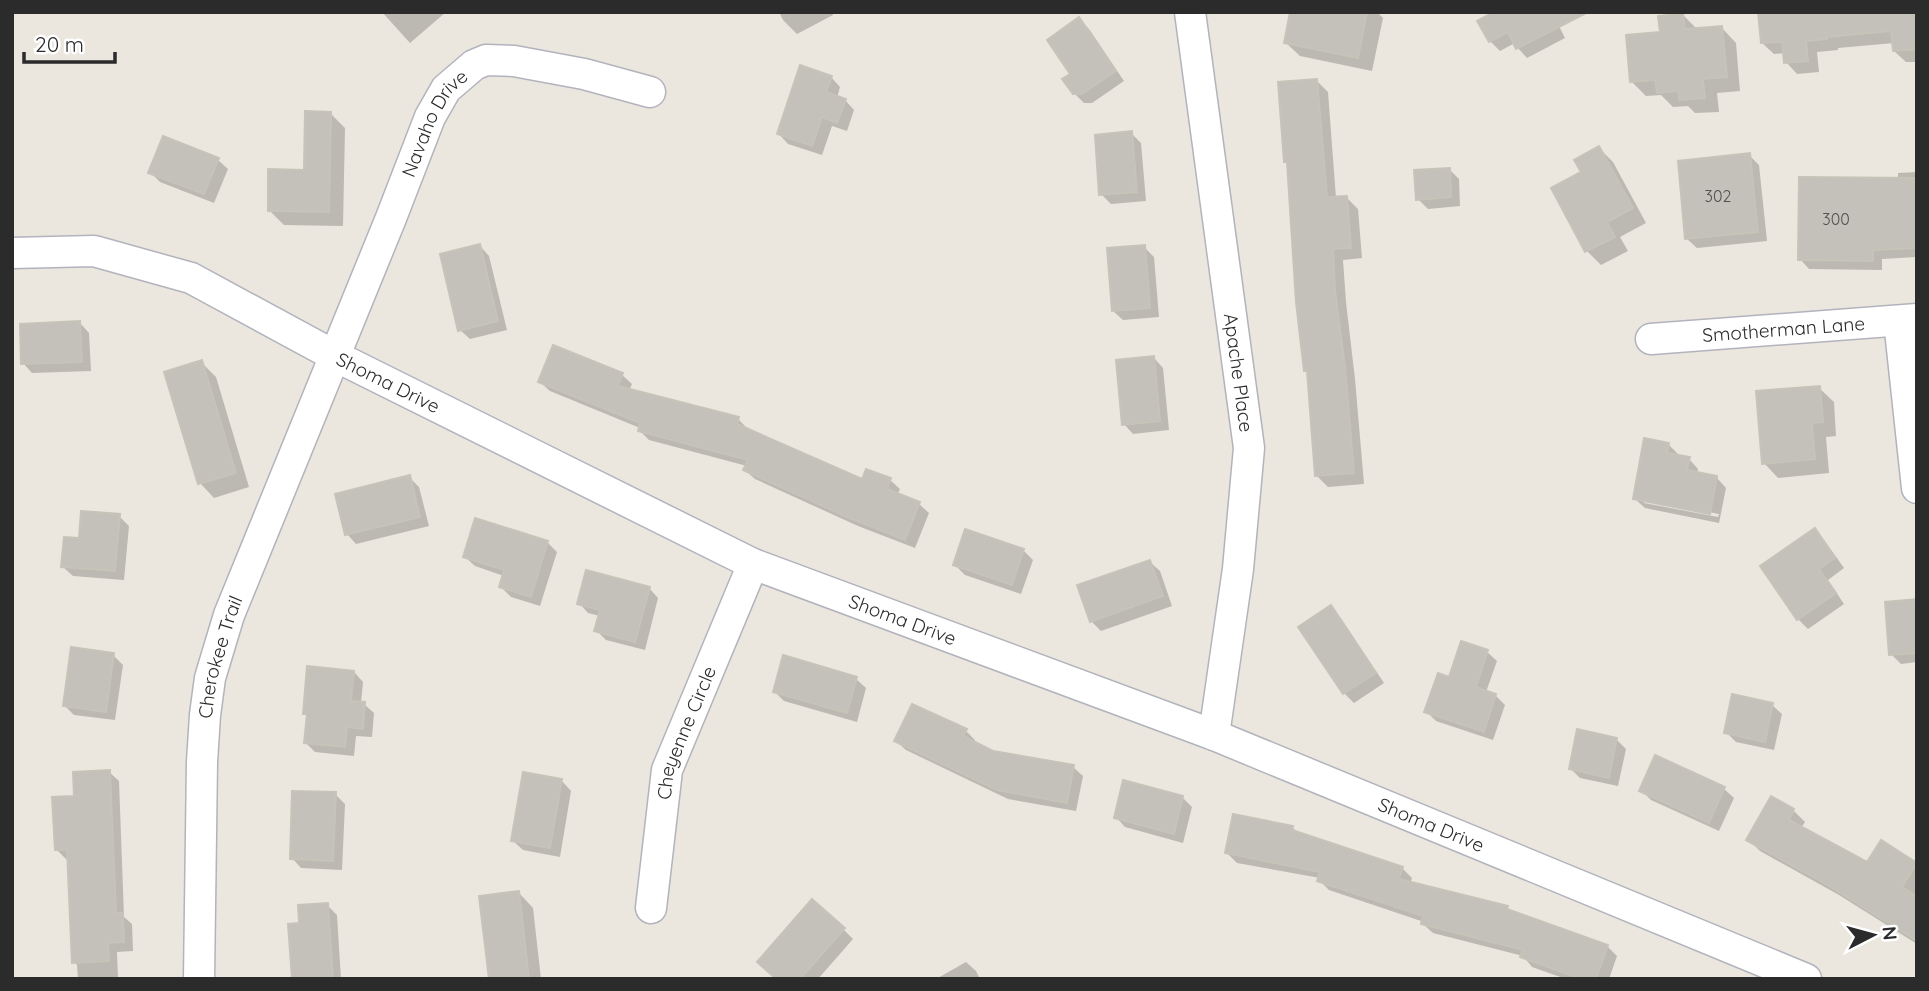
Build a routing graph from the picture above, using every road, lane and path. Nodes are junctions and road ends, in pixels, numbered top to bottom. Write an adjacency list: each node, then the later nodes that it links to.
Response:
1 (1189, 12): 9 (street, Apache Place)
2 (650, 92): 6 (street, Navaho Drive)
3 (12, 253): 6 (street, Shoma Drive)
4 (1908, 320): 5 (street, Smotherman Lane); 7 (street)
5 (1651, 339)
6 (335, 356): 8 (street, Shoma Drive); 11 (street, Cherokee Trail)
7 (1917, 488)
8 (753, 564): 9 (street, Shoma Drive); 10 (street, Cheyenne Circle)
9 (1214, 735): 12 (street, Shoma Drive)
10 (651, 908)
11 (199, 979)
12 (1806, 979)

